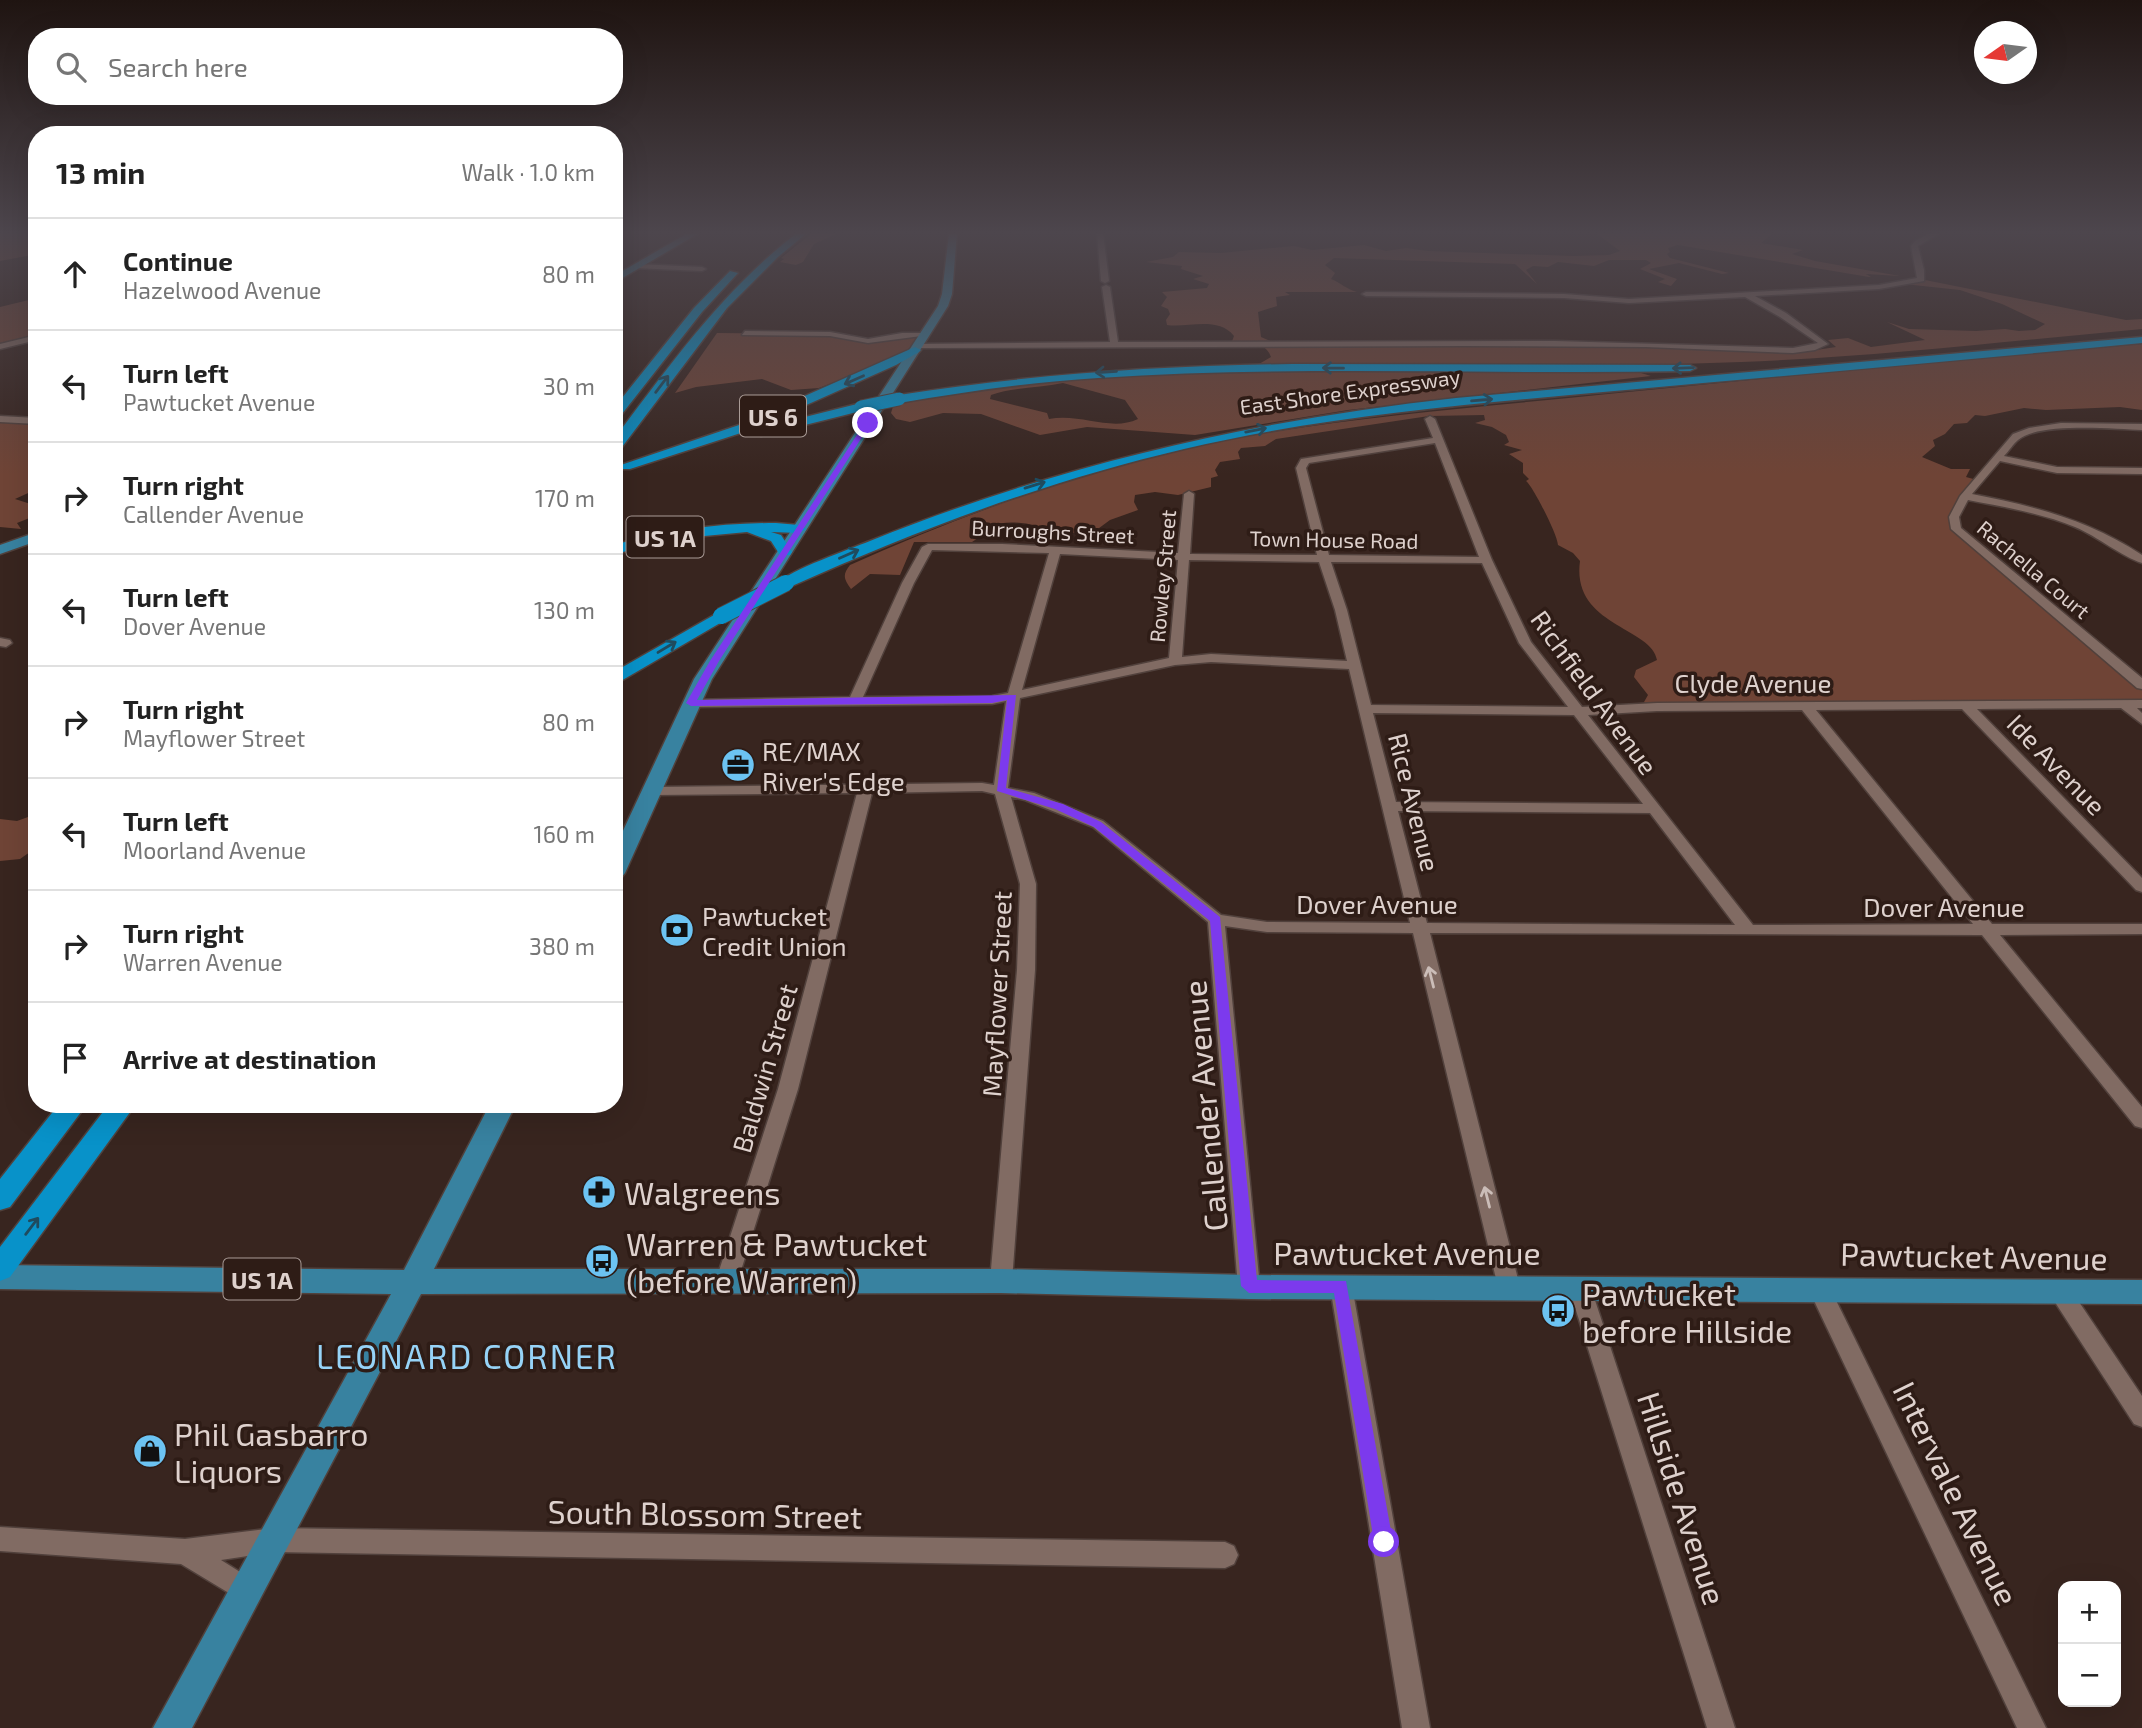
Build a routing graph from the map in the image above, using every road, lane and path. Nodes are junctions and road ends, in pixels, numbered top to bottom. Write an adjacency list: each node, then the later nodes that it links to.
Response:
1 (695, 314): 14 (highway)
2 (715, 314): 19 (highway, one-way to 2)
3 (937, 314): 8 (main road, US 6)
4 (1109, 314): 11 (street)
5 (1781, 314): 11 (street)
6 (745, 333): 8 (street)
7 (2142, 334): 22 (highway, East Shore Expressway, one-way to 22, bridge)
8 (925, 335): 13 (main road, US 6)
9 (28, 339): 12 (street)
10 (2142, 340): 40 (highway, East Shore Expressway, one-way to 10, bridge)
11 (1114, 345): 13 (street)
12 (0, 347)
13 (916, 348): 23 (highway, US 6, one-way to 23); 27 (main road, US 6)
14 (623, 405)
15 (0, 419): 17 (street)
16 (1430, 419): 20 (street, Richfield Avenue)
17 (28, 421)
18 (2142, 427): 21 (street, Rachella Court)
19 (623, 436)
20 (1438, 440): 35 (street, Rice Avenue); 37 (street, Richfield Avenue)
21 (1998, 458): 24 (street); 26 (street, Rachella Court)
22 (623, 467)
23 (623, 467)
24 (2142, 471)
25 (1189, 494): 34 (street, Rowley Street)
26 (1965, 496): 36 (street); 41 (street, Rachella Court)
27 (799, 529): 28 (highway); 33 (main road)
28 (717, 530): 30 (highway, US 1A); 33 (highway, US 1A)
29 (28, 540): 31 (main road)
30 (623, 548)
31 (0, 550)
32 (1055, 551): 34 (street, Burroughs Street); 42 (street, Mayflower Street); 43 (street, Burroughs Street)
33 (785, 552): 44 (main road)
34 (1182, 557): 35 (street, Town House Road); 38 (street, Rowley Street)
35 (1324, 559): 37 (street, Town House Road); 39 (street, Rice Avenue)
36 (2142, 559)
37 (1486, 560): 50 (street, Richfield Avenue)
38 (1175, 661): 39 (street); 42 (street)
39 (1353, 664): 49 (street, Rice Avenue)
40 (623, 675)
41 (2142, 685)
42 (1013, 697): 43 (street); 53 (street, Mayflower Street)
43 (856, 699): 44 (street)
44 (691, 703): 54 (main road)
45 (2142, 704): 47 (street, Clyde Avenue)
46 (1966, 705): 47 (street, Clyde Avenue); 48 (street, Clyde Avenue); 58 (street, Ide Avenue)
47 (2124, 705): 51 (street)
48 (1806, 706): 50 (street, Clyde Avenue); 63 (street)
49 (1364, 709): 50 (street, Clyde Avenue); 55 (street, Rice Avenue)
50 (1578, 711): 56 (street, Richfield Avenue)
51 (2142, 720)
52 (866, 787): 53 (street); 54 (street); 75 (street, Baldwin Street)
53 (1001, 789): 59 (street); 76 (street, Mayflower Street)
54 (654, 791): 57 (main road)
55 (1391, 806): 56 (street); 60 (street, Rice Avenue)
56 (1653, 809): 62 (street, Richfield Avenue)
57 (623, 855)
58 (2142, 887)
59 (1216, 920): 60 (street, Dover Avenue); 78 (street, Callender Avenue)
60 (1419, 927): 62 (street, Dover Avenue); 80 (street, Rice Avenue, one-way to 60)
61 (2142, 929): 63 (street, Dover Avenue)
62 (1748, 930): 63 (street, Dover Avenue)
63 (1990, 930): 69 (street)
64 (56, 1113): 71 (highway)
65 (67, 1113): 72 (highway)
66 (116, 1113): 70 (highway)
67 (128, 1113): 70 (highway)
68 (498, 1113): 77 (main road)
69 (2142, 1121)
70 (65, 1182): 73 (highway, one-way to 70)
71 (0, 1194)
72 (0, 1199)
73 (0, 1269)
74 (0, 1277): 77 (main road, Pawtucket Avenue / US 1A)
75 (727, 1280): 76 (main road, Pawtucket Avenue); 77 (main road, Pawtucket Avenue)
76 (1001, 1281): 78 (main road, Pawtucket Avenue)
77 (412, 1282): 87 (main road)
78 (1249, 1286): 79 (main road, Pawtucket Avenue)
79 (1341, 1286): 80 (main road, Pawtucket Avenue); 92 (street)
80 (1509, 1287): 81 (main road, Pawtucket Avenue)
81 (1580, 1288): 82 (main road, Pawtucket Avenue); 93 (street, Hillside Avenue)
82 (1819, 1288): 83 (main road, Pawtucket Avenue); 94 (street, Intervale Avenue)
83 (2059, 1290): 84 (main road, Pawtucket Avenue); 85 (street)
84 (2142, 1292)
85 (2142, 1416)
86 (0, 1539): 88 (street, South Blossom Street)
87 (274, 1540): 88 (street, South Blossom Street); 89 (street, South Blossom Street); 90 (main road)
88 (185, 1552): 90 (street, South Blossom Street)
89 (1225, 1555)
90 (247, 1591): 91 (main road)
91 (172, 1728)
92 (1416, 1728)
93 (1721, 1728)
94 (2032, 1728)

